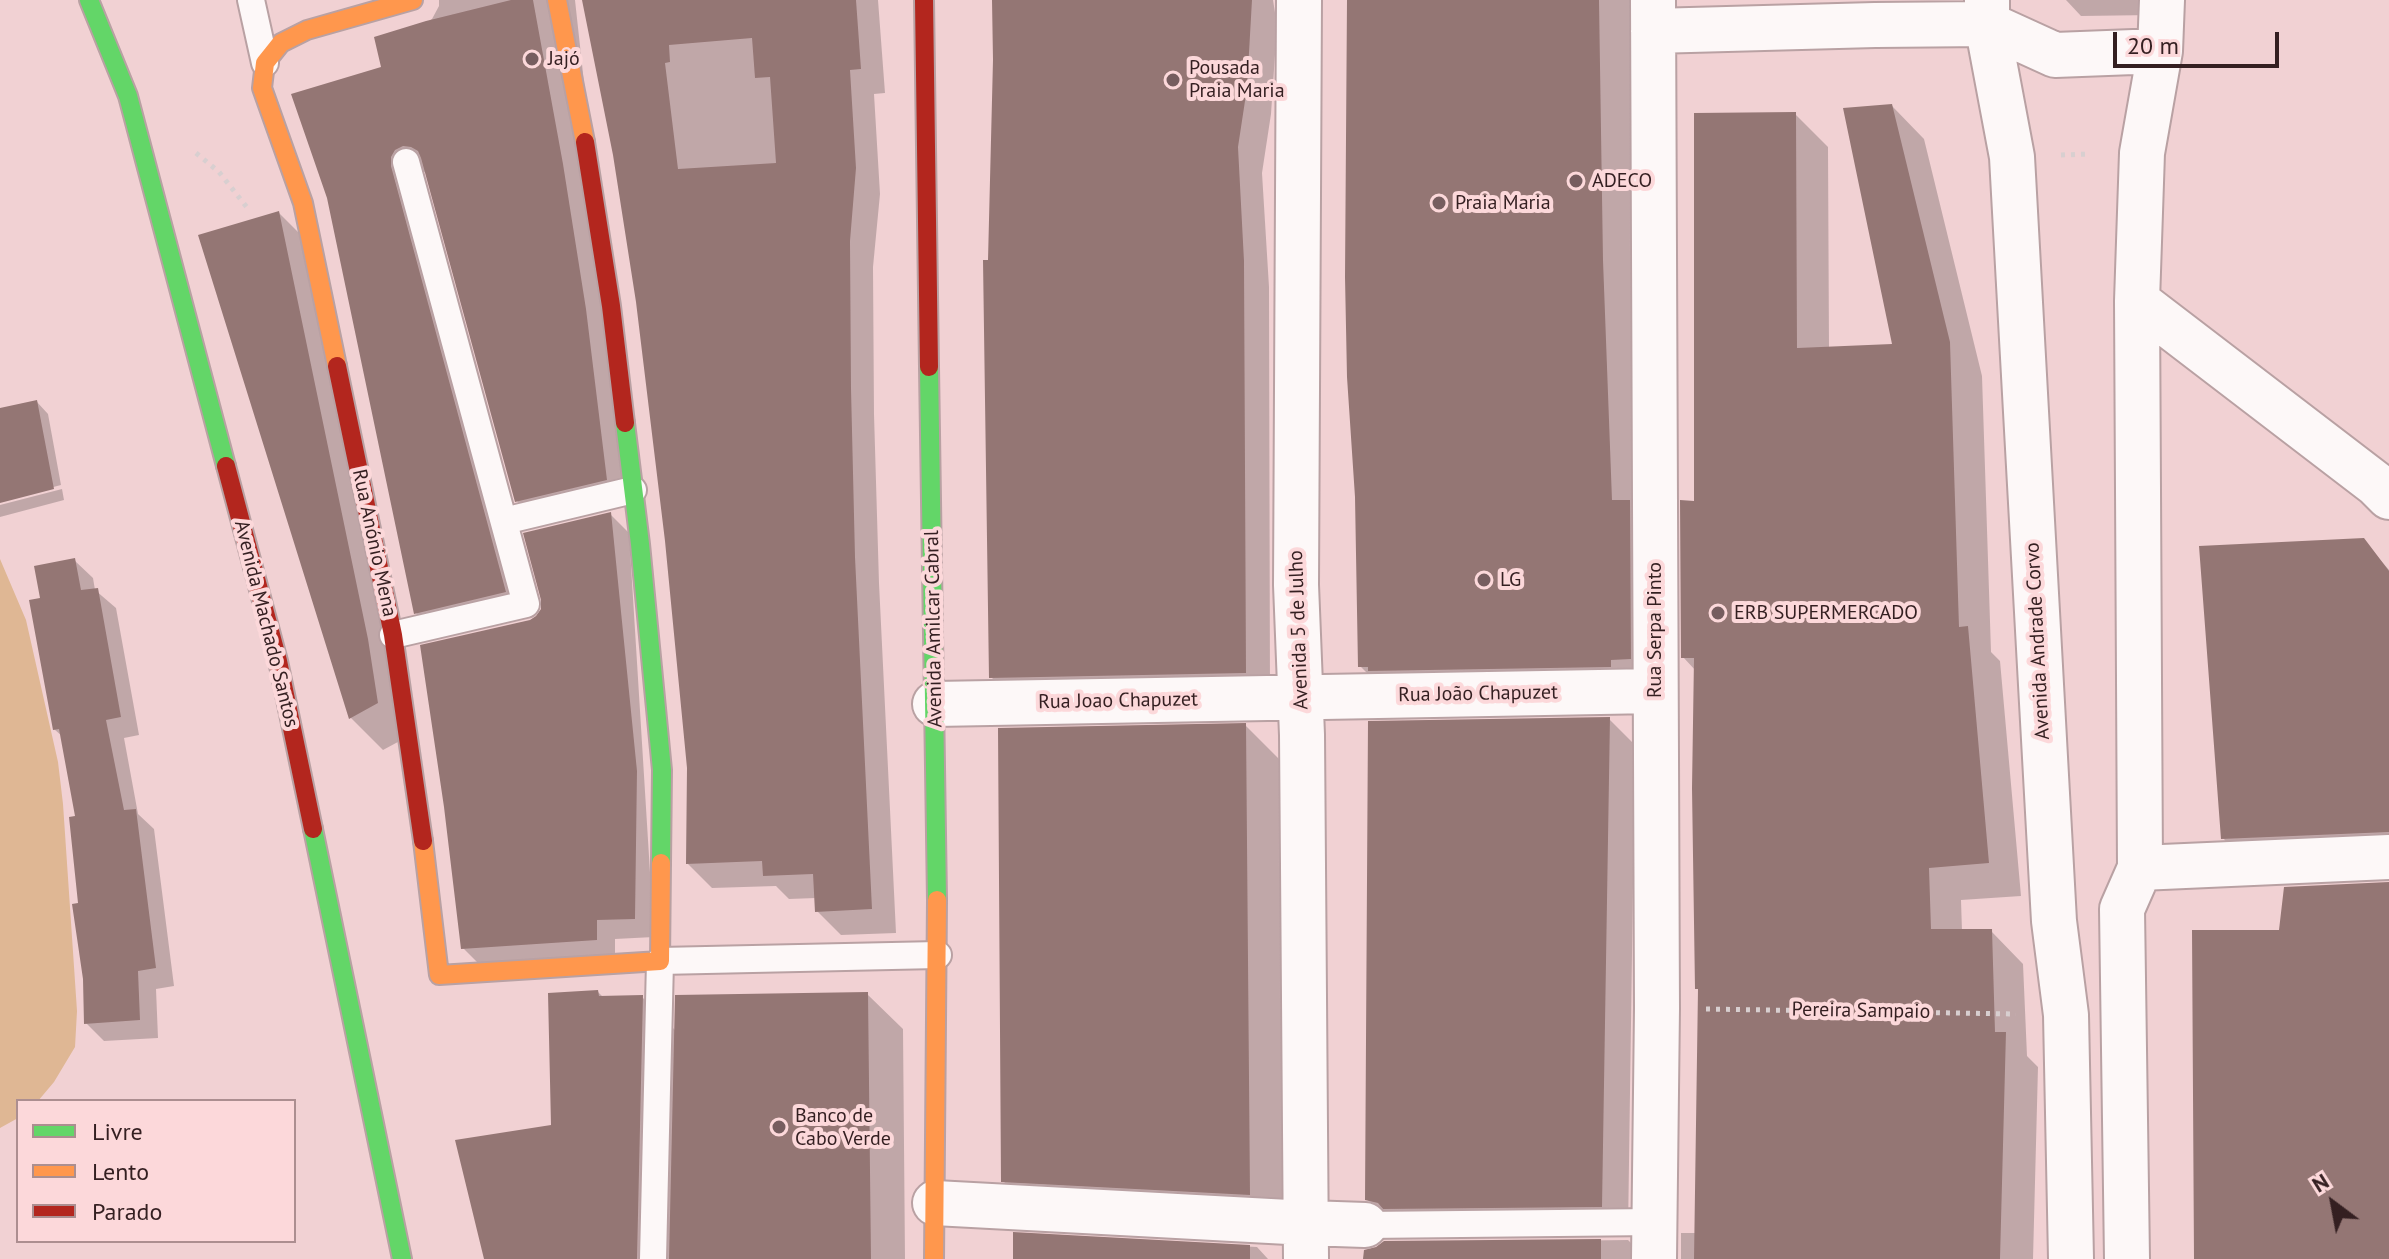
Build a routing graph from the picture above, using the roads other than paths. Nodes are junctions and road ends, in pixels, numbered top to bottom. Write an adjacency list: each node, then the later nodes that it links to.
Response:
1 (89, 0): 29 (street, Avenida Machado Santos)
2 (251, 0): 11 (lane)
3 (413, 0): 11 (street)
4 (557, 0): 14 (street)
5 (924, 0): 20 (street, Avenida Amilcar Cabral)
6 (1299, 0): 19 (street, Avenida 5 de Julho)
7 (2162, 0): 10 (street)
8 (1987, 12): 9 (street); 10 (street); 32 (street, Avenida Andrade Corvo)
9 (1653, 15): 18 (street, Rua Serpa Pinto)
10 (2160, 51): 13 (street)
11 (265, 63): 17 (street, Rua Anónio Mena)
12 (406, 162): 16 (lane)
13 (2137, 301): 15 (street); 22 (street)
14 (633, 490): 16 (lane); 24 (street)
15 (2389, 497)
16 (504, 521): 17 (lane)
17 (393, 635): 24 (street, Rua Anónio Mena)
18 (1655, 691): 19 (street, Rua João Chapuzet); 28 (street, Rua Serpa Pinto)
19 (1301, 697): 20 (street, Rua Joao Chapuzet); 27 (street, Avenida 5 de Julho)
20 (935, 704): 23 (street, Avenida Amilcar Cabral)
21 (2389, 857): 22 (street)
22 (2140, 868): 33 (street)
23 (938, 955): 24 (lane, Rua Anónio Mena); 25 (street, Avenida Amilcar Cabral)
24 (660, 961): 30 (lane)
25 (935, 1203): 27 (street); 31 (street, Avenida Amilcar Cabral)
26 (1365, 1225): 27 (street); 28 (lane)
27 (1306, 1241)
28 (1655, 1241)
29 (402, 1259)
30 (653, 1259)
31 (934, 1259)
32 (2071, 1259)
33 (2127, 1259)

